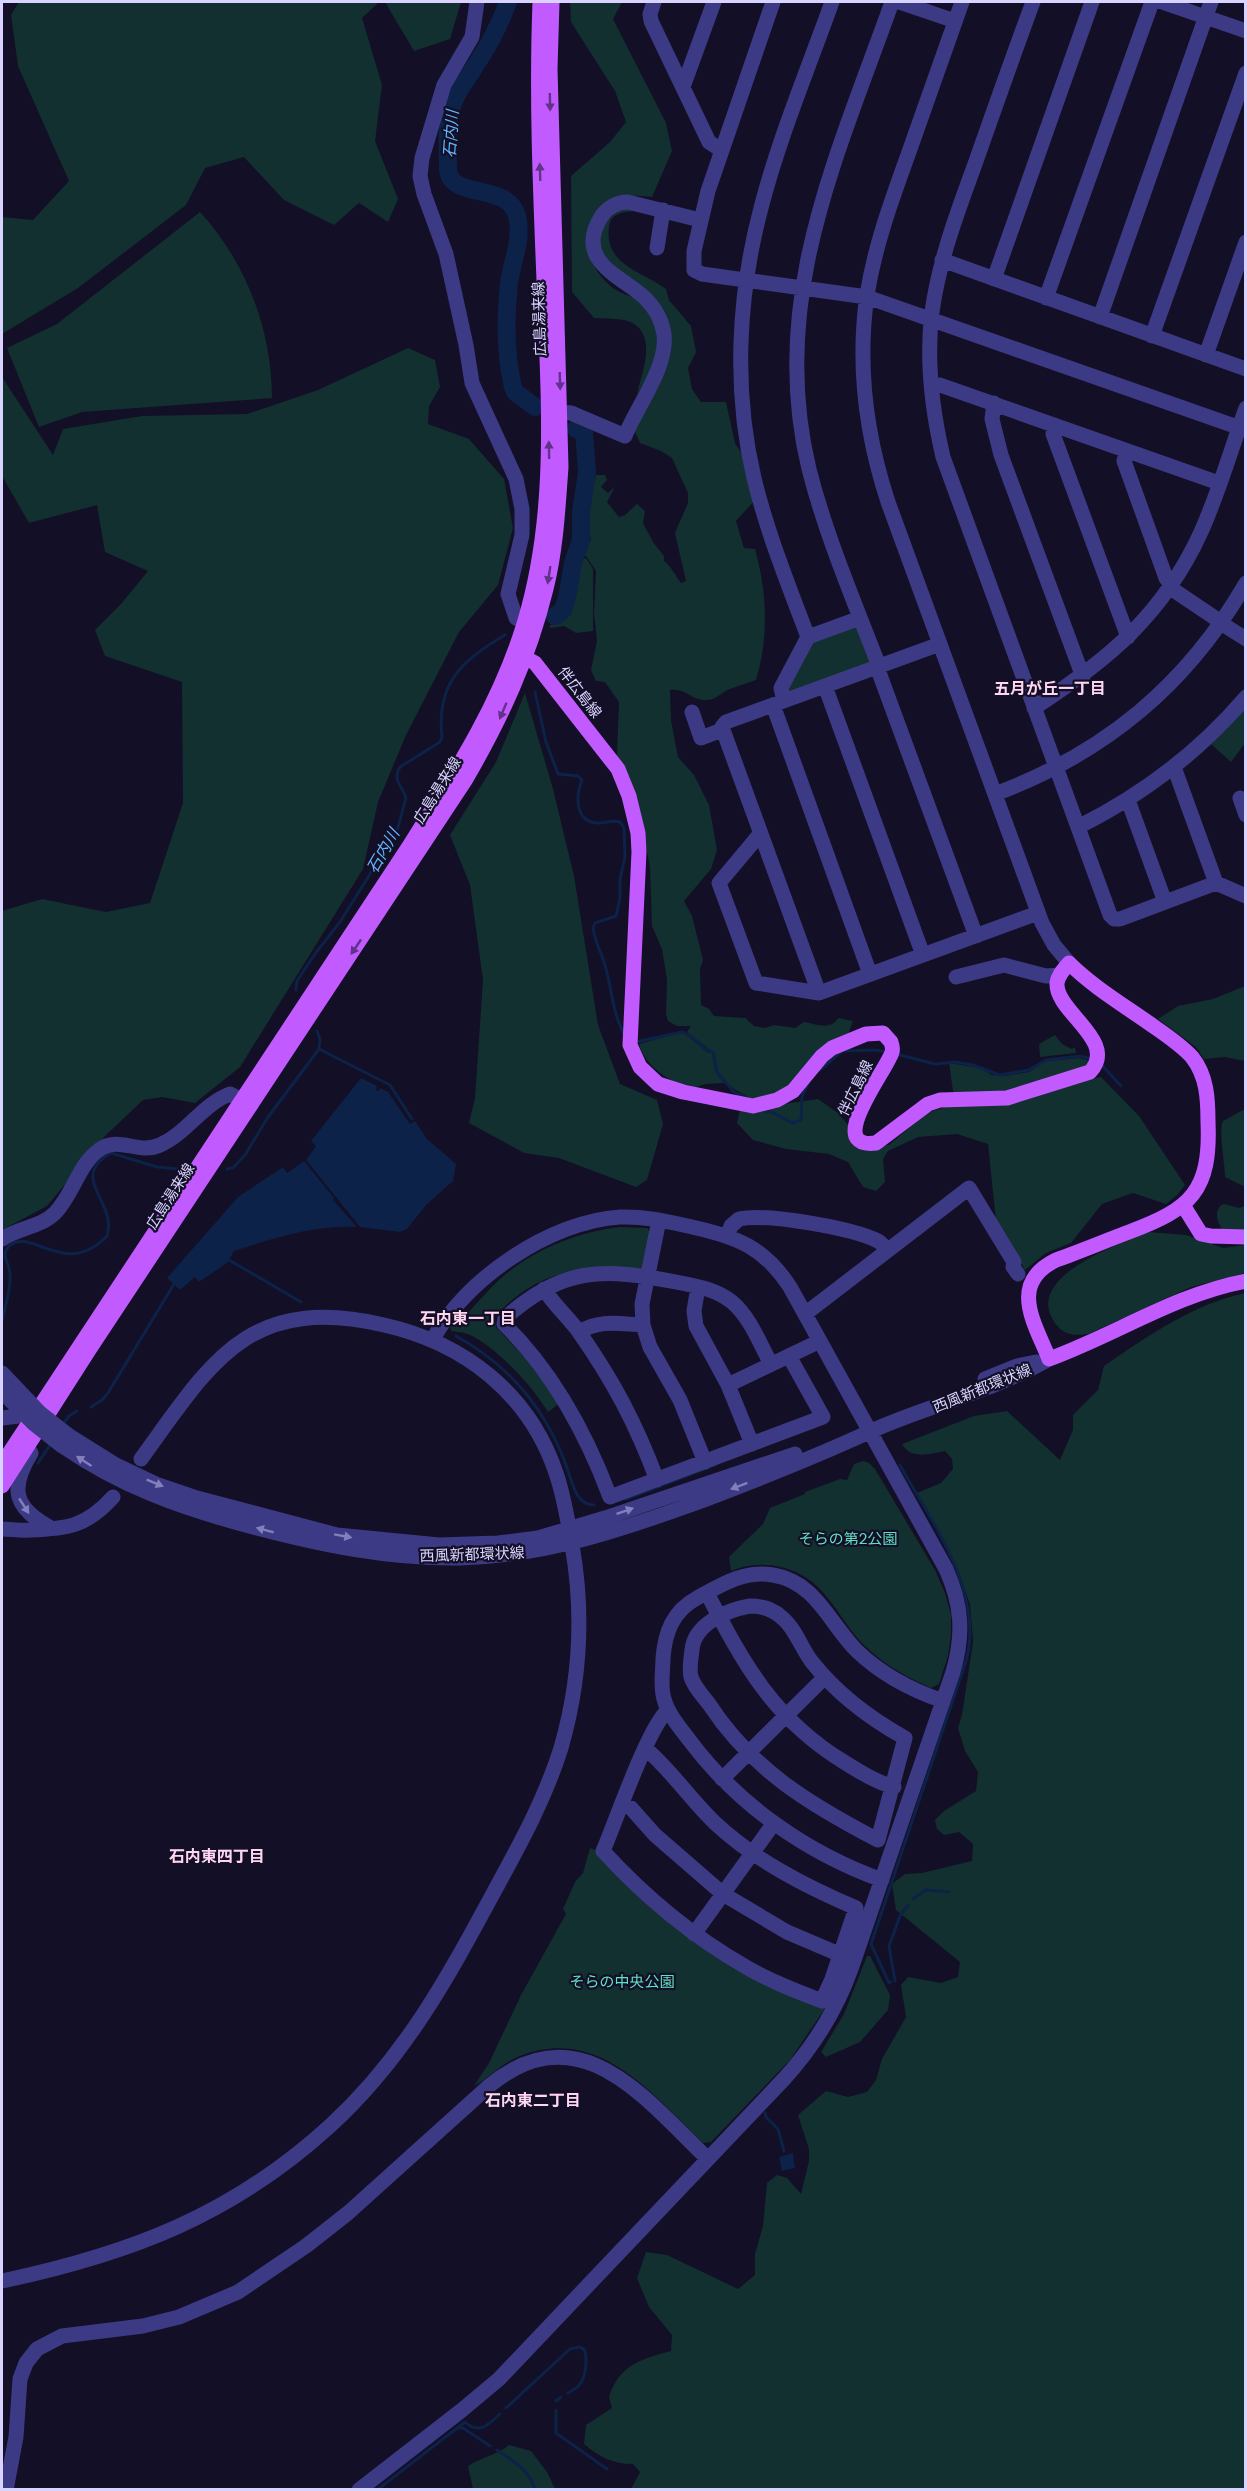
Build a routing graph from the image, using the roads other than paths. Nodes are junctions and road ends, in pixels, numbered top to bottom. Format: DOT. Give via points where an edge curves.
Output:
graph roads {
  1 [pos="477,2"];
  2 [pos="540,2"];
  3 [pos="552,2"];
  4 [pos="654,2"];
  5 [pos="714,2"];
  6 [pos="773,2"];
  7 [pos="832,2"];
  8 [pos="892,2"];
  9 [pos="899,2"];
  10 [pos="962,2"];
  11 [pos="1033,2"];
  12 [pos="1092,2"];
  13 [pos="1152,2"];
  14 [pos="1162,2"];
  15 [pos="1211,2"];
  16 [pos="1206,17"];
  17 [pos="955,21"];
  18 [pos="1245,31"];
  19 [pos="1245,73"];
  20 [pos="684,87"];
  21 [pos="721,150"];
  22 [pos="663,210"];
  23 [pos="700,220"];
  24 [pos="1245,242"];
  25 [pos="657,248"];
  26 [pos="942,260"];
  27 [pos="994,279"];
  28 [pos="746,280"];
  29 [pos="802,288"];
  30 [pos="867,297"];
  31 [pos="1046,298"];
  32 [pos="1100,317"];
  33 [pos="931,320"];
  34 [pos="1152,336"];
  35 [pos="1206,355"];
  36 [pos="1245,369"];
  37 [pos="931,384"];
  38 [pos="994,404"];
  39 [pos="1245,408"];
  40 [pos="561,412"];
  41 [pos="1055,425"];
  42 [pos="1242,429"];
  43 [pos="1127,451"];
  44 [pos="1219,483"];
  45 [pos="1245,583"];
  46 [pos="1171,587"];
  47 [pos="860,618"];
  48 [pos="530,624"];
  49 [pos="808,637"];
  50 [pos="1128,637"];
  51 [pos="1245,639"];
  52 [pos="940,644"];
  53 [pos="520,655"];
  54 [pos="878,666"];
  55 [pos="1083,677"];
  56 [pos="825,686"];
  57 [pos="1245,697"];
  58 [pos="778,703"];
  59 [pos="1034,708"];
  60 [pos="692,712"];
  61 [pos="722,730"];
  62 [pos="1174,767"];
  63 [pos="1056,768"];
  64 [pos="995,794"];
  65 [pos="1240,798"];
  66 [pos="1128,800"];
  67 [pos="1245,815"];
  68 [pos="1078,827"];
  69 [pos="760,834"];
  70 [pos="1216,884"];
  71 [pos="1245,896"];
  72 [pos="1165,902"];
  73 [pos="1038,913"];
  74 [pos="976,936"];
  75 [pos="923,955"];
  76 [pos="1064,969"];
  77 [pos="870,974"];
  78 [pos="956,977"];
  79 [pos="819,993"];
  80 [pos="246,1102"];
  81 [pos="1183,1205"];
  82 [pos="658,1220"];
  83 [pos="727,1236"];
  84 [pos="1245,1237"];
  85 [pos="2,1239"];
  86 [pos="887,1251"];
  87 [pos="1018,1274"];
  88 [pos="647,1277"];
  89 [pos="1245,1281"];
  90 [pos="698,1287"];
  91 [pos="544,1289"];
  92 [pos="806,1314"];
  93 [pos="643,1325"];
  94 [pos="579,1332"];
  95 [pos="432,1339"];
  96 [pos="820,1341"];
  97 [pos="789,1356"];
  98 [pos="1049,1359"];
  99 [pos="771,1364"];
  100 [pos="2,1373"];
  101 [pos="70,1379"];
  102 [pos="728,1385"];
  103 [pos="2,1392"];
  104 [pos="38,1406"];
  105 [pos="2,1418"];
  106 [pos="868,1429"];
  107 [pos="64,1440"];
  108 [pos="752,1444"];
  109 [pos="141,1459"];
  110 [pos="705,1462"];
  111 [pos="2,1464"];
  112 [pos="657,1480"];
  113 [pos="2,1486"];
  114 [pos="113,1497"];
  115 [pos="51,1528"];
  116 [pos="2,1529"];
  117 [pos="570,1535"];
  118 [pos="707,1593"];
  119 [pos="720,1618"];
  120 [pos="825,1677"];
  121 [pos="943,1701"];
  122 [pos="668,1710"];
  123 [pos="786,1716"];
  124 [pos="646,1749"];
  125 [pos="748,1752"];
  126 [pos="722,1779"];
  127 [pos="894,1787"];
  128 [pos="623,1805"];
  129 [pos="774,1823"];
  130 [pos="752,1853"];
  131 [pos="882,1880"];
  132 [pos="723,1894"];
  133 [pos="694,1934"];
  134 [pos="841,1955"];
  135 [pos="708,2159"];
  136 [pos="2,2281"];
  137 [pos="6,2490"];
  138 [pos="359,2490"];
  1 -- 48 [label="street" via="472,37 444,85 420,176 451,275 472,383 516,479 522,535 508,594 516,618"];
  48 -- 2 [label="main road, 広島湯来線, one-way" via="550,469 538,139"];
  3 -- 40 [label="main road, 広島湯来線, one-way" via="552,200"];
  4 -- 20 [label="street" via="651,21"];
  5 -- 20 [label="street"];
  6 -- 21 [label="street"];
  7 -- 28 [label="street" via="769,179"];
  8 -- 29 [label="street" via="817,215"];
  9 -- 17 [label="street"];
  10 -- 17 [label="street"];
  11 -- 26 [label="street"];
  12 -- 27 [label="street"];
  13 -- 31 [label="street"];
  14 -- 16 [label="street"];
  15 -- 16 [label="street"];
  16 -- 18 [label="street"];
  16 -- 32 [label="street"];
  17 -- 30 [label="street" via="885,219"];
  19 -- 34 [label="street"];
  20 -- 21 [label="street" via="709,142"];
  21 -- 23 [label="street"];
  22 -- 23 [label="street"];
  22 -- 25 [label="street"];
  22 -- 40 [label="street" via="632,202 616,204 605,212 594,236 600,262 650,303 664,336 662,360 625,436"];
  23 -- 28 [label="street" via="693,270"];
  24 -- 35 [label="street"];
  26 -- 27 [label="street"];
  26 -- 33 [label="street"];
  27 -- 31 [label="street"];
  28 -- 29 [label="street"];
  28 -- 49 [label="street" via="741,355 748,450 769,532"];
  29 -- 30 [label="street"];
  29 -- 47 [label="street" via="798,390 809,466 820,509"];
  30 -- 33 [label="street"];
  30 -- 52 [label="street" via="864,381 874,452 888,502"];
  31 -- 32 [label="street"];
  32 -- 34 [label="street"];
  33 -- 37 [label="street"];
  33 -- 42 [label="street"];
  34 -- 35 [label="street"];
  35 -- 36 [label="street"];
  37 -- 38 [label="street"];
  37 -- 59 [label="street" via="948,474"];
  38 -- 41 [label="street"];
  38 -- 55 [label="street" via="992,419 1002,455"];
  39 -- 42 [label="street"];
  40 -- 48 [label="main road, 広島湯来線, one-way" via="557,524 546,588"];
  41 -- 43 [label="street"];
  41 -- 50 [label="street" via="1053,434"];
  42 -- 44 [label="street"];
  43 -- 44 [label="street"];
  43 -- 46 [label="street" via="1124,460"];
  44 -- 46 [label="street" via="1202,530"];
  45 -- 63 [label="street" via="1202,649 1162,692 1111,734"];
  46 -- 50 [label="street"];
  46 -- 51 [label="street"];
  47 -- 49 [label="street"];
  47 -- 54 [label="street"];
  48 -- 53 [label="main road, 広島湯来線"];
  49 -- 58 [label="street" via="781,688"];
  50 -- 55 [label="street"];
  52 -- 54 [label="street"];
  52 -- 64 [label="street"];
  53 -- 76 [label="main road, 伴広島線" via="535,663 624,779 639,852 630,1038 633,1056 644,1073 669,1088 753,1107 793,1091 826,1053 866,1034 886,1035 892,1053 855,1123 857,1136 866,1143 876,1143 928,1104 940,1100 1007,1098 1090,1072 1096,1061 1096,1046 1059,994 1058,980"];
  53 -- 80 [label="main road, 広島湯来線" via="472,745"];
  54 -- 56 [label="street"];
  54 -- 74 [label="street"];
  55 -- 59 [label="street"];
  56 -- 58 [label="street"];
  56 -- 75 [label="street"];
  57 -- 62 [label="street" via="1212,734"];
  58 -- 61 [label="street" via="726,722"];
  58 -- 77 [label="street"];
  59 -- 63 [label="street"];
  60 -- 61 [label="street" via="701,738"];
  61 -- 69 [label="street"];
  62 -- 66 [label="street"];
  62 -- 70 [label="street"];
  63 -- 64 [label="street"];
  63 -- 68 [label="street"];
  64 -- 73 [label="street"];
  65 -- 67 [label="street"];
  66 -- 68 [label="street"];
  66 -- 72 [label="street"];
  68 -- 72 [label="street" via="1112,918 1120,919"];
  69 -- 79 [label="street"];
  69 -- 79 [label="street" via="719,883 734,925 756,983"];
  70 -- 71 [label="street"];
  70 -- 72 [label="street"];
  73 -- 74 [label="street"];
  73 -- 76 [label="street"];
  74 -- 75 [label="street"];
  75 -- 77 [label="street"];
  76 -- 78 [label="street" via="1046,976 996,965"];
  76 -- 81 [label="main road" via="1178,1045 1201,1072 1207,1099 1208,1154 1201,1182"];
  77 -- 79 [label="street"];
  80 -- 85 [label="street" via="230,1094 222,1097 160,1145 147,1149 119,1143 103,1148 91,1156 55,1213"];
  80 -- 101 [label="main road, 広島湯来線"];
  80 -- 104 [label="main road, 広島湯来線"];
  81 -- 84 [label="main road" via="1204,1235"];
  81 -- 98 [label="main road" via="1152,1224 1056,1260 1042,1270 1031,1288 1029,1308"];
  82 -- 83 [label="street"];
  82 -- 88 [label="street"];
  82 -- 95 [label="street" via="627,1217 596,1221 522,1250 478,1284"];
  83 -- 86 [label="street" via="739,1219 767,1218 836,1228 880,1242"];
  83 -- 92 [label="street" via="771,1262"];
  86 -- 87 [label="street" via="969,1188"];
  86 -- 92 [label="street"];
  88 -- 90 [label="street"];
  88 -- 91 [label="street" via="600,1273 568,1279"];
  88 -- 93 [label="street"];
  89 -- 98 [label="main road" via="1188,1297"];
  90 -- 99 [label="street" via="724,1296 738,1307"];
  90 -- 102 [label="street" via="696,1326"];
  91 -- 94 [label="street"];
  91 -- 112 [label="street" via="519,1305 504,1324 542,1368 580,1427 610,1497"];
  92 -- 96 [label="street"];
  93 -- 94 [label="street" via="607,1322"];
  93 -- 110 [label="street"];
  94 -- 112 [label="street" via="628,1409"];
  95 -- 109 [label="street" via="344,1317 302,1318 269,1326 241,1340 212,1365"];
  95 -- 117 [label="street" via="489,1373 526,1414 552,1462"];
  96 -- 97 [label="street"];
  96 -- 106 [label="street"];
  97 -- 99 [label="street"];
  97 -- 108 [label="street" via="823,1417"];
  98 -- 106 [label="street, 西風新都環状線" via="1017,1366"];
  99 -- 102 [label="street"];
  100 -- 107 [label="street, 西風新都環状線, bridge"];
  101 -- 113 [label="main road, 広島湯来線"];
  101 -- 115 [label="street, one-way" via="17,1484 24,1509"];
  102 -- 108 [label="street"];
  103 -- 107 [label="street, 西風新都環状線, bridge" via="33,1423"];
  104 -- 105 [label="street" via="19,1416"];
  104 -- 111 [label="main road, 広島湯来線"];
  106 -- 117 [label="street, 西風新都環状線" via="714,1496 635,1525"];
  106 -- 121 [label="street" via="946,1569 959,1603 960,1641"];
  107 -- 117 [label="street, 西風新都環状線, one-way" via="156,1484 337,1535 458,1545"];
  117 -- 107 [label="street, 西風新都環状線, one-way" via="521,1553 459,1558 383,1554 294,1538 153,1497 113,1478"];
  108 -- 110 [label="street"];
  110 -- 112 [label="street"];
  114 -- 115 [label="street" via="86,1521 68,1528"];
  115 -- 116 [label="street"];
  117 -- 136 [label="street" via="578,1598 577,1662 570,1712 555,1764 518,1848 443,1985 403,2045 357,2099 318,2136 275,2171 223,2204 118,2252"];
  118 -- 119 [label="street"];
  118 -- 121 [label="street" via="745,1575 788,1578 814,1595 847,1641 870,1662 903,1685"];
  118 -- 122 [label="street" via="685,1606 668,1629 662,1680"];
  119 -- 120 [label="street" via="750,1606 773,1611 788,1624"];
  119 -- 123 [label="street" via="764,1693"];
  119 -- 125 [label="street" via="701,1628 696,1636 691,1676 715,1714"];
  120 -- 123 [label="street"];
  120 -- 127 [label="street" via="861,1711 905,1738"];
  121 -- 131 [label="street"];
  122 -- 124 [label="street" via="661,1716"];
  122 -- 126 [label="street"];
  123 -- 125 [label="street"];
  123 -- 127 [label="street" via="834,1756"];
  124 -- 128 [label="street"];
  124 -- 130 [label="street" via="709,1817"];
  125 -- 126 [label="street"];
  125 -- 127 [label="street" via="799,1796 878,1840"];
  126 -- 129 [label="street"];
  128 -- 132 [label="street" via="631,1808 655,1835"];
  128 -- 133 [label="street" via="603,1851 662,1909"];
  129 -- 130 [label="street"];
  129 -- 131 [label="street" via="850,1867"];
  130 -- 132 [label="street"];
  130 -- 134 [label="street" via="799,1882 856,1908"];
  131 -- 135 [label="street" via="847,1982 825,2026 797,2065"];
  132 -- 133 [label="street"];
  132 -- 134 [label="street" via="787,1932"];
  133 -- 134 [label="street" via="748,1968 822,2001"];
  135 -- 137 [label="street" via="634,2088 601,2066 562,2058 518,2067 489,2086 348,2213 244,2289 179,2317 143,2326 62,2336 38,2349 26,2363 20,2379 16,2437"];
  135 -- 138 [label="street" via="485,2391"];
}
